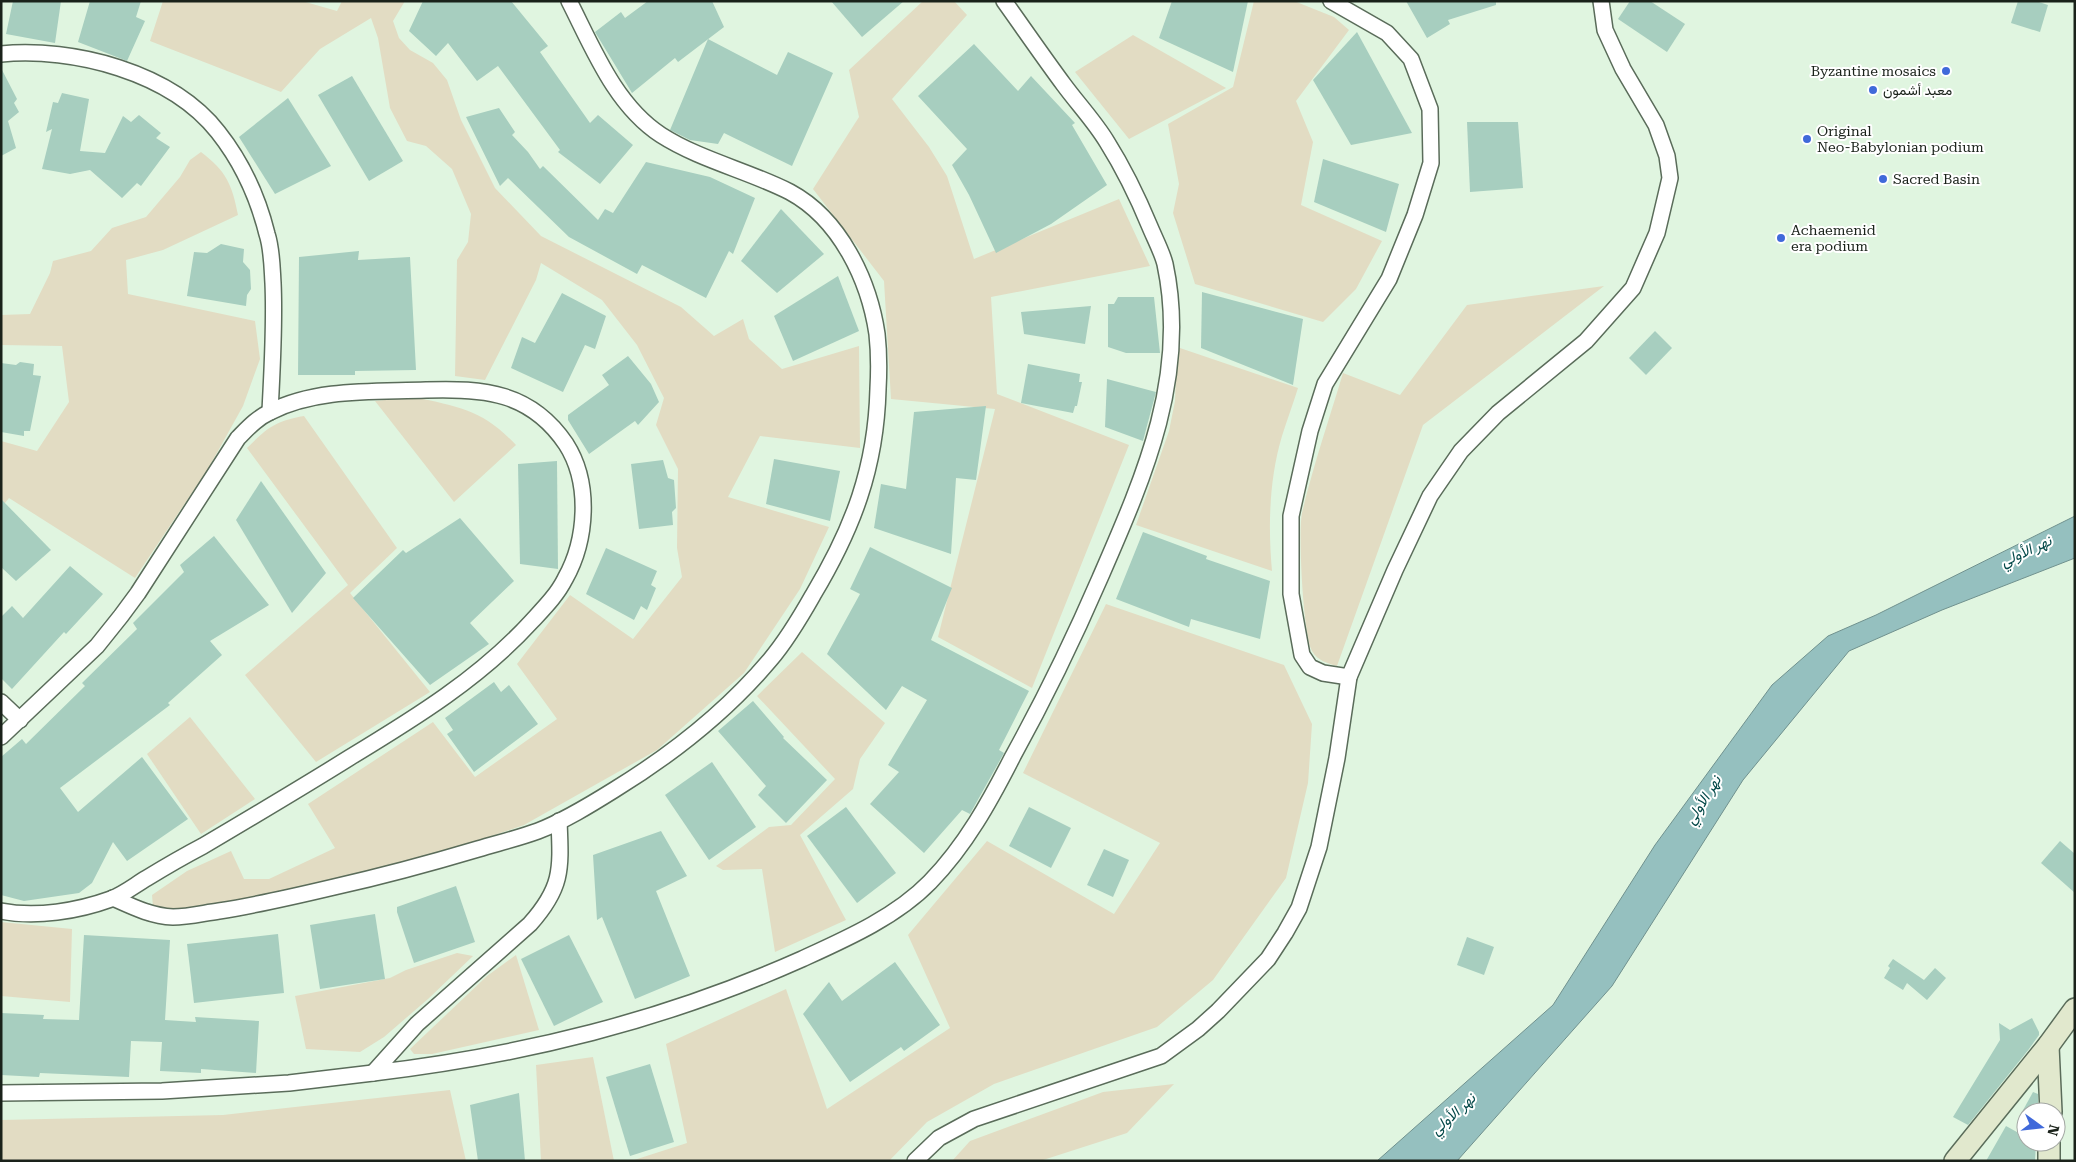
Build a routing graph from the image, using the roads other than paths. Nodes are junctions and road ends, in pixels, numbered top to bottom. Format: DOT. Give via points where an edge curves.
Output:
graph roads {
  1 [pos="569,1"];
  2 [pos="1004,1"];
  3 [pos="1330,1"];
  4 [pos="1601,1"];
  5 [pos="1,54"];
  6 [pos="270,412"];
  7 [pos="1350,677"];
  8 [pos="1,702"];
  9 [pos="20,720"];
  10 [pos="1,737"];
  11 [pos="559,821"];
  12 [pos="113,898"];
  13 [pos="1,911"];
  14 [pos="2070,1022"];
  15 [pos="2048,1046"];
  16 [pos="373,1073"];
  17 [pos="1,1093"];
  18 [pos="2051,1102"];
  19 [pos="915,1161"];
  20 [pos="1955,1161"];
  1 -- 11 [label="street" via="603,68 632,110 662,135 791,193 815,209 835,231 852,258 866,293 877,333 879,367 874,437 859,502 825,575 789,636 751,681 690,736 646,770"];
  2 -- 16 [label="street" via="1106,141 1139,202 1164,261 1173,322 1169,371 1156,439 1075,635 982,815 948,862 907,903 849,937 773,972 640,1020 581,1036 469,1060"];
  3 -- 7 [label="street" via="1387,32 1411,59 1430,109 1431,163 1415,215 1389,279 1325,384 1310,431 1291,516 1291,594 1302,655 1310,667 1323,673"];
  4 -- 7 [label="street" via="1606,30 1623,69 1656,124 1667,156 1670,178 1657,232 1633,288 1586,341 1498,413 1453,461 1430,496"];
  5 -- 6 [label="street" via="55,54 89,59 124,70 171,92 218,131 239,163 268,235 275,314"];
  6 -- 9 [label="street" via="238,438 138,593 97,646"];
  6 -- 12 [label="street" via="293,403 335,394 433,390 486,392 523,403 555,428 569,448 578,471 583,518 578,548 564,582 548,604 502,652 442,700 253,817"];
  7 -- 19 [label="street" via="1326,815 1310,877 1299,908 1268,959 1198,1030 1161,1056 974,1119 939,1138"];
  8 -- 9 [label="street"];
  9 -- 10 [label="street"];
  11 -- 12 [label="street" via="539,830 375,878 247,907 175,917 147,912"];
  11 -- 16 [label="street" via="559,877 544,909 417,1024"];
  12 -- 13 [label="street" via="68,910 22,914"];
  14 -- 15 [label="main road"];
  15 -- 18 [label="main road"];
  15 -- 20 [label="main road"];
  16 -- 17 [label="street" via="289,1083 172,1090"];
}
